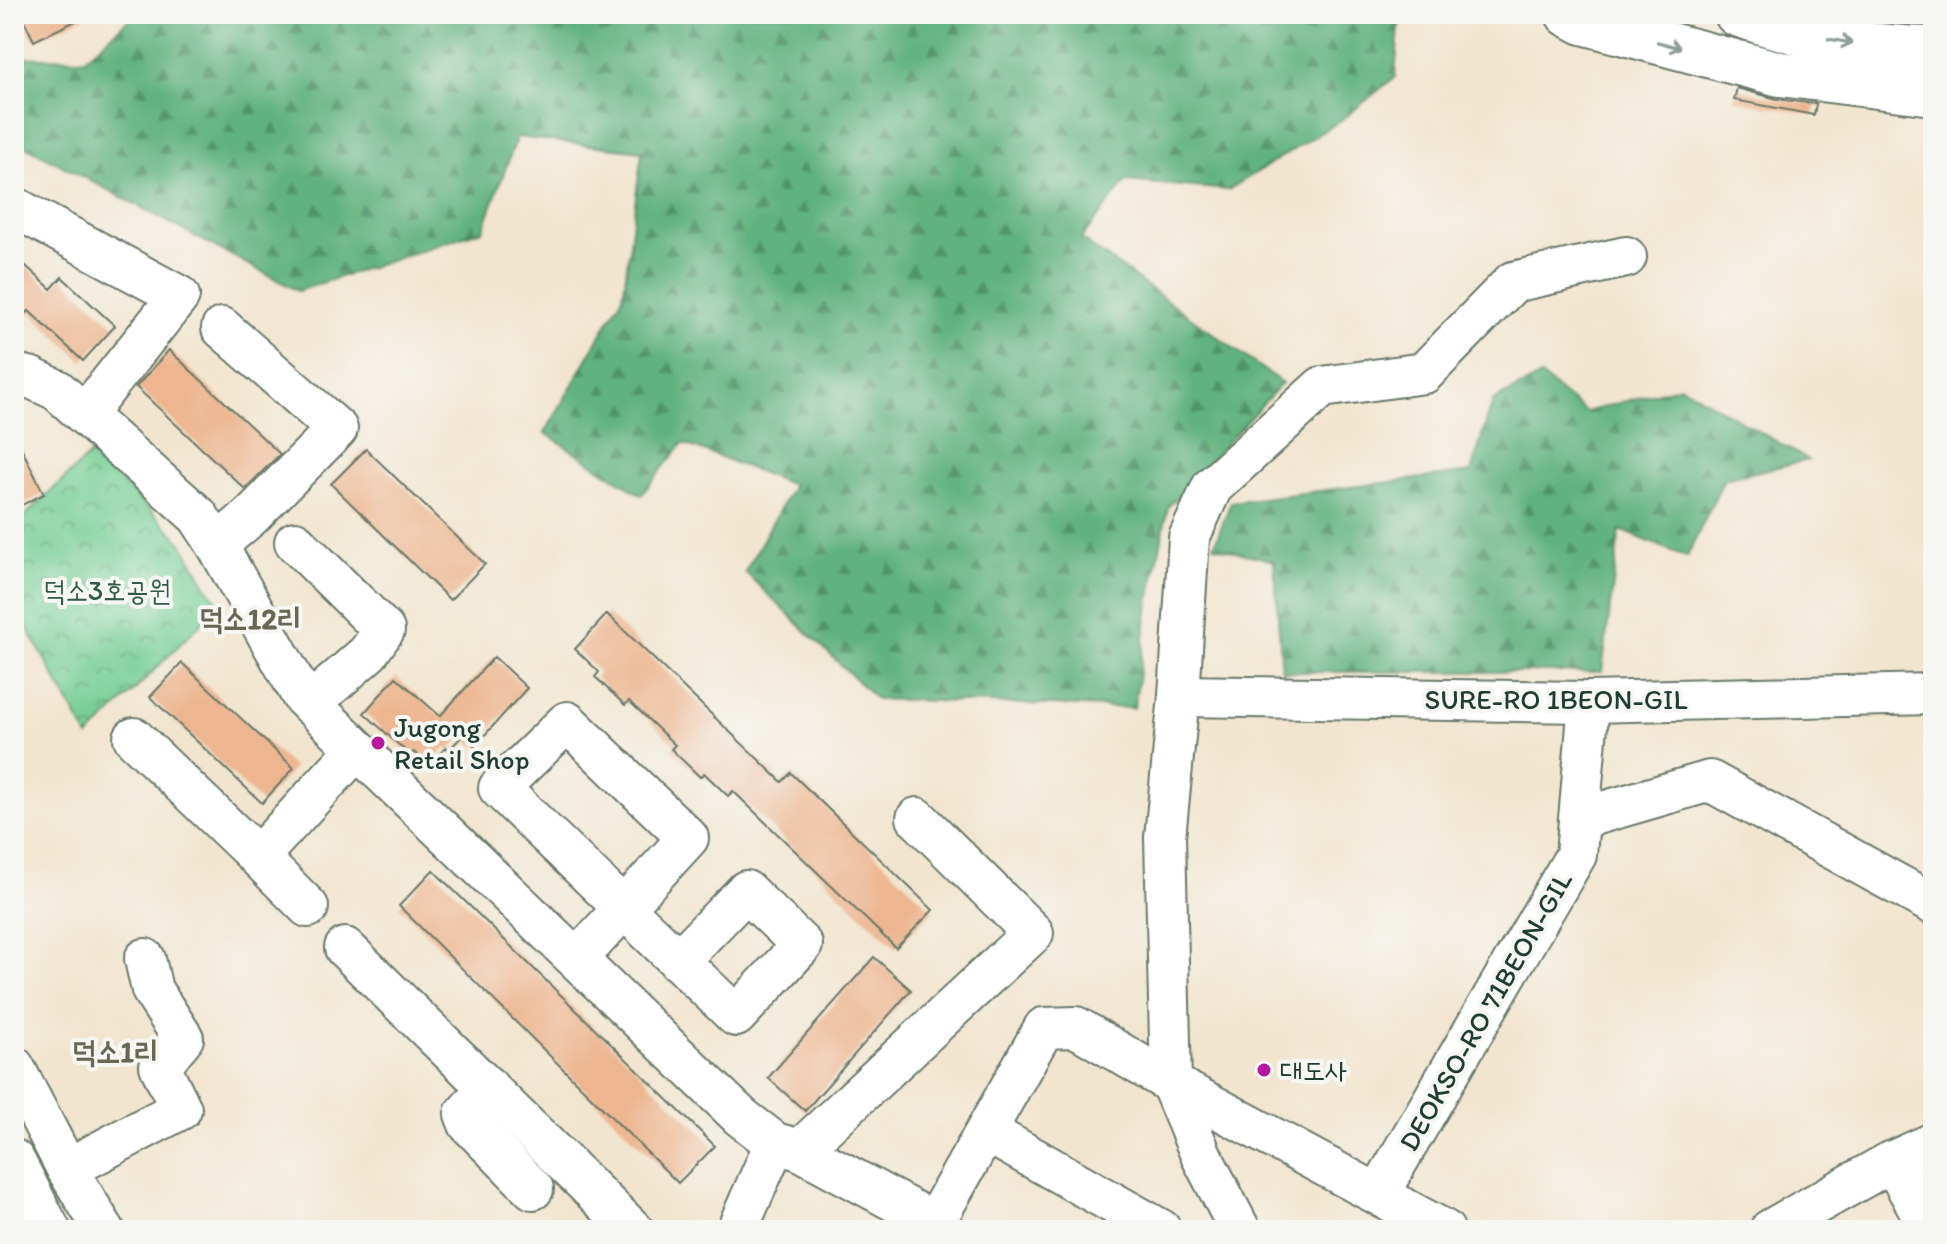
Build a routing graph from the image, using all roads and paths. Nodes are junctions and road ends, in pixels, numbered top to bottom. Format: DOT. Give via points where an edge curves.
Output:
graph roads {
  1 [pos="1568,14"];
  2 [pos="1737,14"];
  3 [pos="1933,49"];
  4 [pos="1933,93"];
  5 [pos="14,207"];
  6 [pos="1626,257"];
  7 [pos="222,328"];
  8 [pos="14,374"];
  9 [pos="86,413"];
  10 [pos="295,542"];
  11 [pos="217,545"];
  12 [pos="1933,694"];
  13 [pos="1179,696"];
  14 [pos="1589,702"];
  15 [pos="310,704"];
  16 [pos="134,738"];
  17 [pos="357,749"];
  18 [pos="917,818"];
  19 [pos="1579,819"];
  20 [pos="258,857"];
  21 [pos="1933,904"];
  22 [pos="308,907"];
  23 [pos="624,908"];
  24 [pos="345,948"];
  25 [pos="145,959"];
  26 [pos="577,959"];
  27 [pos="678,961"];
  28 [pos="14,1067"];
  29 [pos="1171,1083"];
  30 [pos="488,1087"];
  31 [pos="987,1132"];
  32 [pos="1933,1143"];
  33 [pos="788,1146"];
  34 [pos="14,1160"];
  35 [pos="1892,1161"];
  36 [pos="67,1169"];
  37 [pos="533,1189"];
  38 [pos="1379,1193"];
  39 [pos="932,1227"];
  40 [pos="50,1230"];
  41 [pos="104,1230"];
  42 [pos="633,1230"];
  43 [pos="737,1230"];
  44 [pos="1161,1230"];
  45 [pos="1240,1230"];
  46 [pos="1444,1230"];
  47 [pos="1770,1230"];
  48 [pos="1931,1230"];
  1 -- 4 [label="highway, one-way" via="1780,74"];
  2 -- 3 [label="highway, one-way" via="1788,32 1886,49"];
  5 -- 9 [label="street" via="179,296"];
  6 -- 13 [label="street" via="1513,282 1424,373 1322,387 1212,487 1189,538"];
  7 -- 11 [label="street" via="337,429"];
  8 -- 9 [label="street" via="57,390"];
  9 -- 11 [label="street" via="198,516"];
  10 -- 15 [label="street" via="384,630 368,653"];
  11 -- 15 [label="street"];
  12 -- 14 [label="street, SURE-RO 1BEON-GIL"];
  13 -- 14 [label="street, SURE-RO 1BEON-GIL"];
  13 -- 29 [label="street" via="1165,837"];
  14 -- 19 [label="street, DEOKSO-RO 71BEON-GIL"];
  15 -- 17 [label="street"];
  16 -- 20 [label="street"];
  17 -- 20 [label="street"];
  17 -- 26 [label="street"];
  18 -- 33 [label="street" via="1033,933"];
  19 -- 21 [label="street" via="1710,781"];
  19 -- 38 [label="street, DEOKSO-RO 71BEON-GIL" via="1576,855"];
  20 -- 22 [label="street"];
  23 -- 23 [label="street" via="688,838 567,722 499,788"];
  23 -- 26 [label="street"];
  23 -- 27 [label="street"];
  24 -- 30 [label="street"];
  25 -- 36 [label="street" via="152,990 183,1038 160,1066 181,1109"];
  26 -- 33 [label="street" via="741,1117"];
  28 -- 36 [label="street"];
  29 -- 31 [label="street" via="1076,1027 1044,1028"];
  29 -- 38 [label="street"];
  29 -- 45 [label="street"];
  30 -- 37 [label="street" via="465,1114 469,1124"];
  30 -- 42 [label="street"];
  31 -- 39 [label="street"];
  31 -- 44 [label="street"];
  32 -- 35 [label="street"];
  33 -- 39 [label="street"];
  33 -- 43 [label="street"];
  34 -- 40 [label="street"];
  35 -- 47 [label="street"];
  35 -- 48 [label="street"];
  36 -- 41 [label="street"];
  38 -- 46 [label="street"];
}
